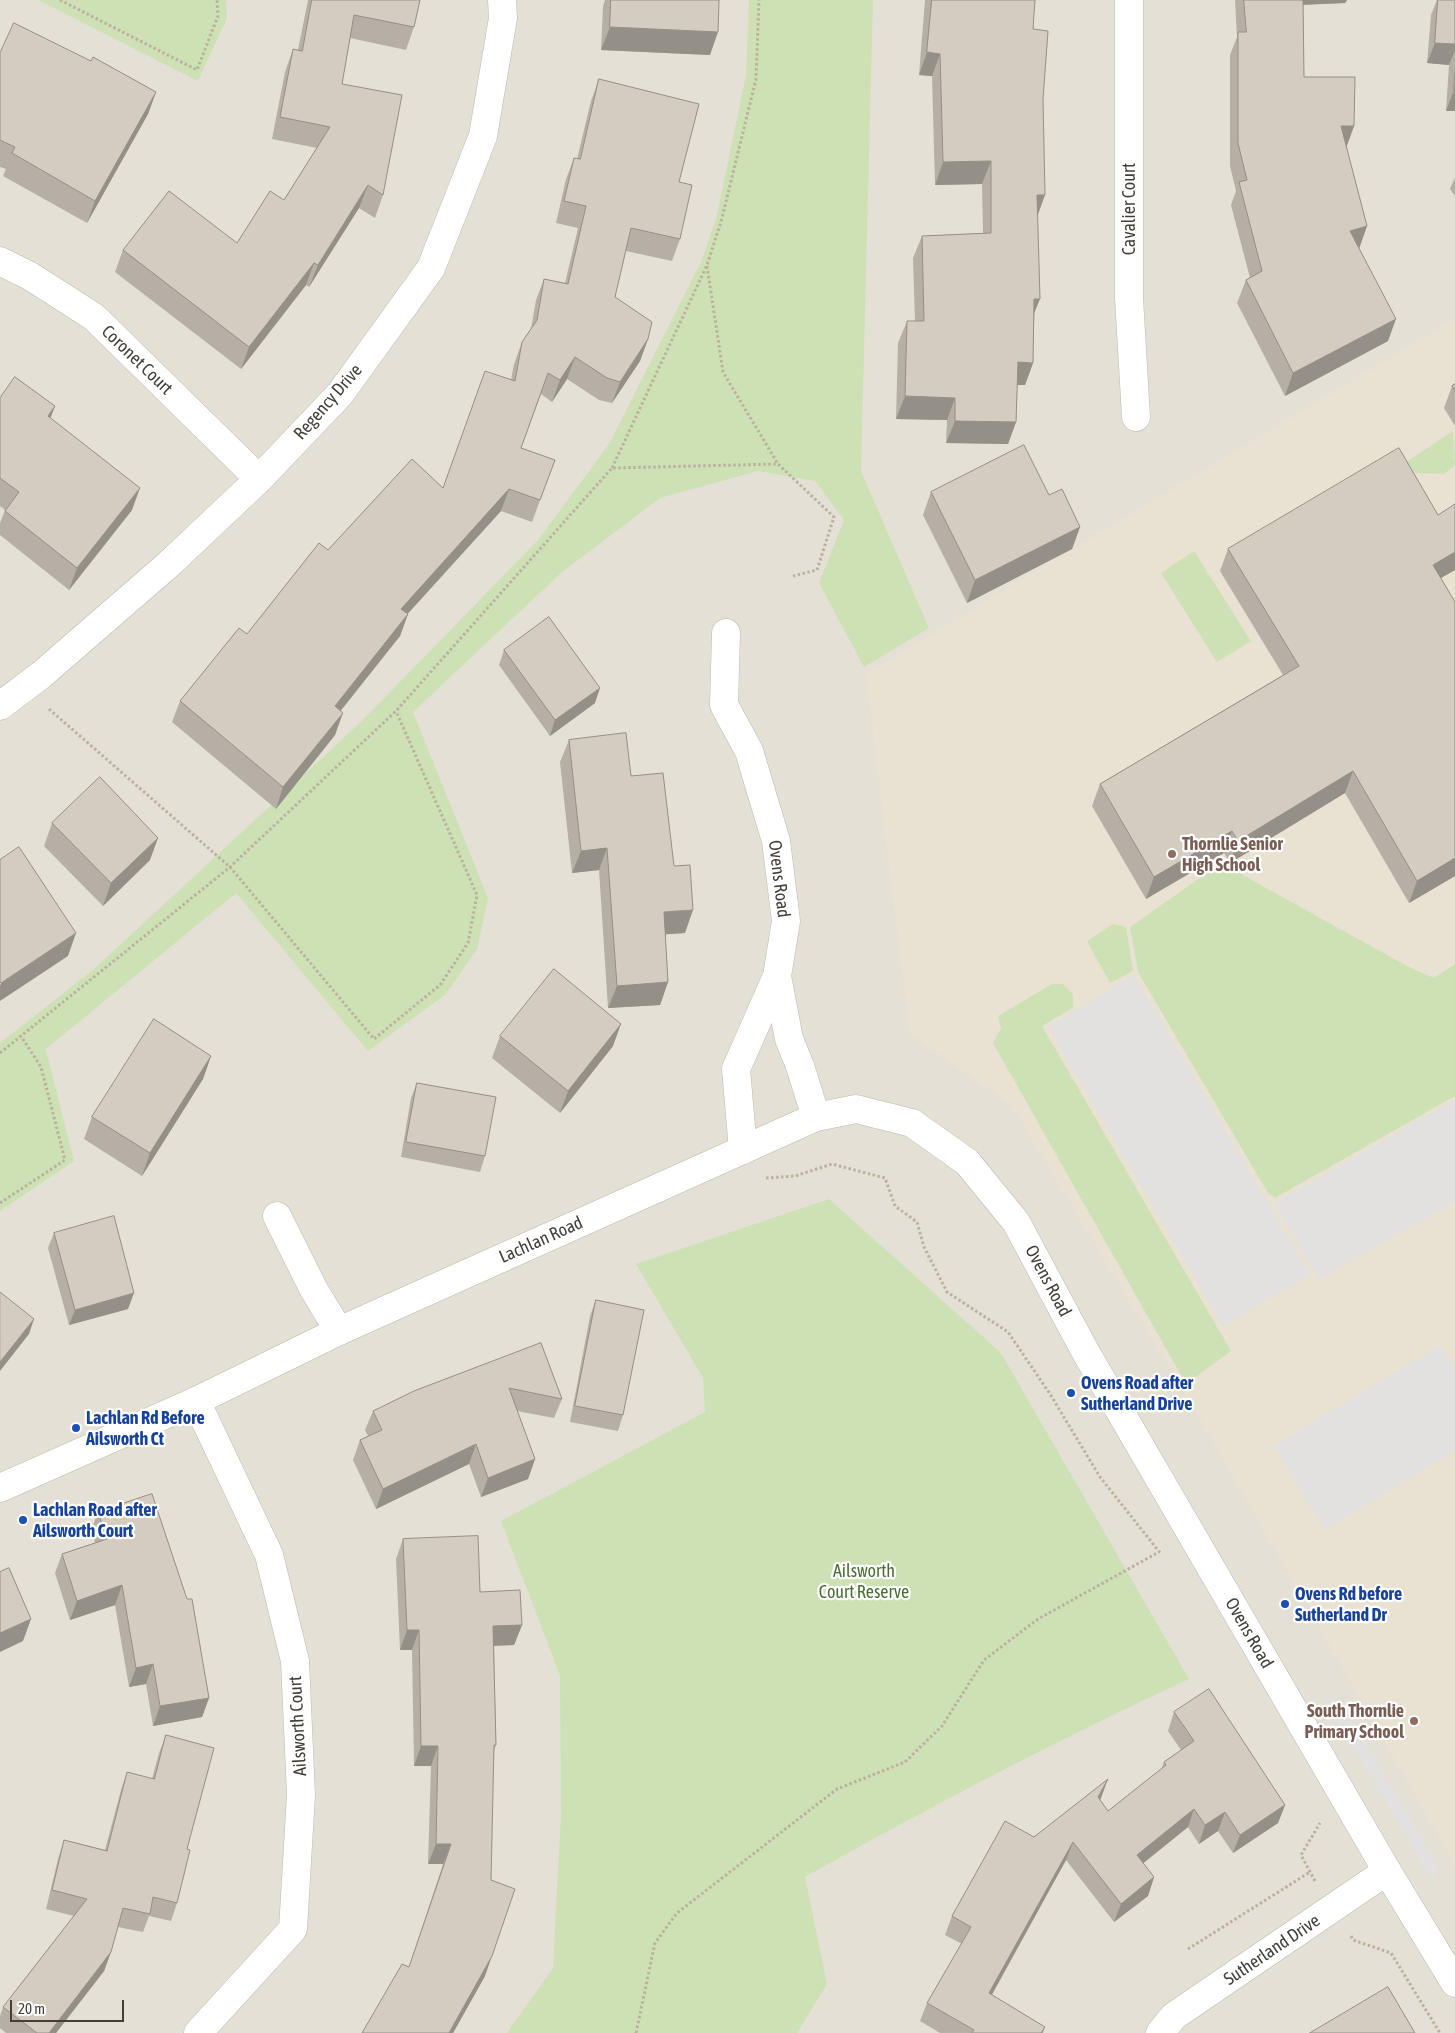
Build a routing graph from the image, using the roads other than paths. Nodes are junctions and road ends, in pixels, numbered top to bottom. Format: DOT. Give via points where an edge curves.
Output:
graph roads {
  1 [pos="502,0"];
  2 [pos="1129,0"];
  3 [pos="0,261"];
  4 [pos="1136,417"];
  5 [pos="259,479"];
  6 [pos="726,633"];
  7 [pos="0,706"];
  8 [pos="777,976"];
  9 [pos="816,1117"];
  10 [pos="743,1150"];
  11 [pos="277,1216"];
  12 [pos="339,1331"];
  13 [pos="196,1401"];
  14 [pos="0,1488"];
  15 [pos="1388,1871"];
  16 [pos="1455,1983"];
  17 [pos="198,2033"];
  18 [pos="1160,2033"];
  1 -- 5 [label="street, Regency Drive" via="503,18 483,136 432,268 340,394"];
  2 -- 4 [label="street, Cavalier Court" via="1129,298"];
  3 -- 5 [label="street, Coronet Court" via="94,317"];
  5 -- 7 [label="street, Regency Drive" via="169,564 42,675"];
  6 -- 8 [label="street, Ovens Road" via="724,704 749,751 776,841 786,921"];
  8 -- 9 [label="street, Ovens Road" via="789,1039"];
  8 -- 10 [label="street" via="736,1070"];
  9 -- 10 [label="street, Lachlan Road"];
  9 -- 15 [label="street, Ovens Road" via="856,1109 912,1123 967,1162 1016,1222 1085,1351"];
  10 -- 12 [label="street, Lachlan Road"];
  11 -- 12 [label="street" via="314,1290"];
  12 -- 13 [label="street, Lachlan Road"];
  13 -- 14 [label="street, Lachlan Road"];
  13 -- 17 [label="street, Ailsworth Court" via="269,1555 295,1662 302,1794 293,1929"];
  15 -- 16 [label="street, Ovens Road"];
  15 -- 18 [label="street, Sutherland Drive" via="1174,2016"];
}
